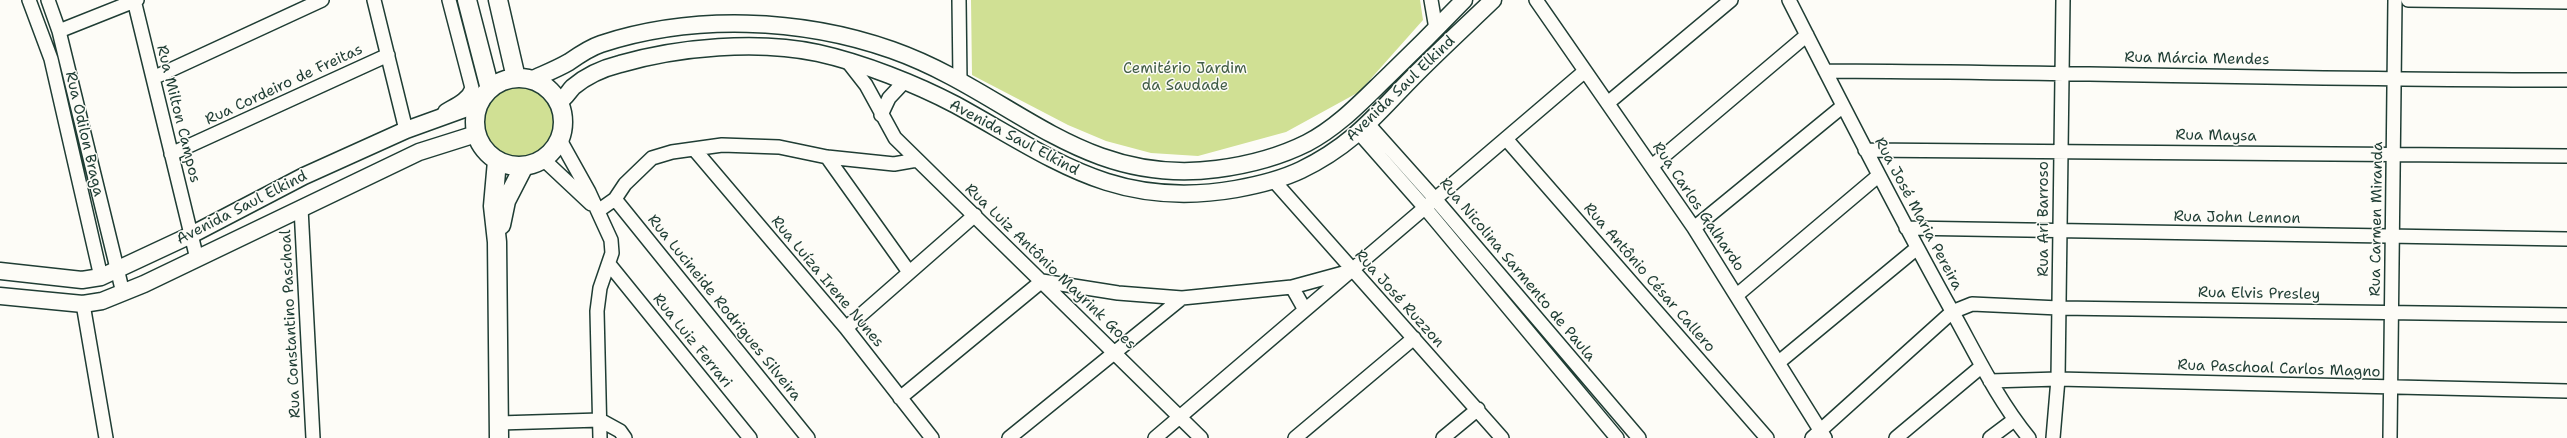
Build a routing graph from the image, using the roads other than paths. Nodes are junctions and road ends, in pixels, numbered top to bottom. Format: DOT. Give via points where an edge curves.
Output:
graph roads {
  1 [pos="29,0"];
  2 [pos="48,0"];
  3 [pos="135,0"];
  4 [pos="322,0"];
  5 [pos="374,0"];
  6 [pos="449,0"];
  7 [pos="467,0"];
  8 [pos="498,0"];
  9 [pos="959,0"];
  10 [pos="1431,0"];
  11 [pos="1464,0"];
  12 [pos="1493,0"];
  13 [pos="1536,0"];
  14 [pos="1731,0"];
  15 [pos="1789,0"];
  16 [pos="2063,0"];
  17 [pos="2395,0"];
  18 [pos="2408,0"];
  19 [pos="2567,2"];
  20 [pos="472,20"];
  21 [pos="1436,29"];
  22 [pos="59,31"];
  23 [pos="457,32"];
  24 [pos="1807,34"];
  25 [pos="388,55"];
  26 [pos="848,62"];
  27 [pos="1586,71"];
  28 [pos="1825,71"];
  29 [pos="2062,72"];
  30 [pos="1416,74"];
  31 [pos="153,78"];
  32 [pos="524,79"];
  33 [pos="960,80"];
  34 [pos="2394,80"];
  35 [pos="2567,80"];
  36 [pos="904,82"];
  37 [pos="490,89"];
  38 [pos="558,102"];
  39 [pos="1609,102"];
  40 [pos="478,104"];
  41 [pos="1843,106"];
  42 [pos="881,115"];
  43 [pos="410,129"];
  44 [pos="1364,129"];
  45 [pos="476,134"];
  46 [pos="560,140"];
  47 [pos="1507,140"];
  48 [pos="1308,143"];
  49 [pos="694,149"];
  50 [pos="1866,150"];
  51 [pos="2060,151"];
  52 [pos="171,154"];
  53 [pos="2394,155"];
  54 [pos="2567,156"];
  55 [pos="827,157"];
  56 [pos="543,159"];
  57 [pos="917,160"];
  58 [pos="497,161"];
  59 [pos="524,166"];
  60 [pos="1652,166"];
  61 [pos="1878,176"];
  62 [pos="1274,181"];
  63 [pos="615,199"];
  64 [pos="1436,200"];
  65 [pos="301,208"];
  66 [pos="1426,209"];
  67 [pos="598,210"];
  68 [pos="975,215"];
  69 [pos="1694,228"];
  70 [pos="1906,228"];
  71 [pos="2059,230"];
  72 [pos="191,235"];
  73 [pos="2392,236"];
  74 [pos="2567,239"];
  75 [pos="497,242"];
  76 [pos="1917,248"];
  77 [pos="197,259"];
  78 [pos="609,264"];
  79 [pos="1352,270"];
  80 [pos="0,271"];
  81 [pos="117,271"];
  82 [pos="910,272"];
  83 [pos="93,278"];
  84 [pos="1042,281"];
  85 [pos="1292,287"];
  86 [pos="123,293"];
  87 [pos="1737,295"];
  88 [pos="0,296"];
  89 [pos="1182,298"];
  90 [pos="83,304"];
  91 [pos="2059,308"];
  92 [pos="1305,310"];
  93 [pos="1952,312"];
  94 [pos="2392,312"];
  95 [pos="2567,315"];
  96 [pos="846,328"];
  97 [pos="1414,338"];
  98 [pos="1114,351"];
  99 [pos="1779,362"];
  100 [pos="1982,366"];
  101 [pos="2058,379"];
  102 [pos="1990,381"];
  103 [pos="2391,388"];
  104 [pos="2567,391"];
  105 [pos="900,398"];
  106 [pos="1478,410"];
  107 [pos="1180,417"];
  108 [pos="600,420"];
  109 [pos="2014,420"];
  110 [pos="499,430"];
  111 [pos="1819,436"];
  112 [pos="106,438"];
  113 [pos="313,438"];
  114 [pos="600,438"];
  115 [pos="625,438"];
  116 [pos="750,438"];
  117 [pos="808,438"];
  118 [pos="932,438"];
  119 [pos="1008,438"];
  120 [pos="1155,438"];
  121 [pos="1201,438"];
  122 [pos="1295,438"];
  123 [pos="1443,438"];
  124 [pos="1502,438"];
  125 [pos="1617,438"];
  126 [pos="1639,438"];
  127 [pos="1767,438"];
  128 [pos="1896,438"];
  129 [pos="1990,438"];
  130 [pos="2029,438"];
  131 [pos="2053,438"];
  132 [pos="2390,438"];
  1 -- 83 [label="street, Rua Odilon Braga" via="51,59"];
  2 -- 22 [label="street, Rua Odilon Braga"];
  3 -- 22 [label="street"];
  3 -- 31 [label="street, Rua Milton Campos"];
  4 -- 31 [label="street"];
  5 -- 25 [label="street"];
  6 -- 23 [label="street"];
  7 -- 20 [label="highway"];
  8 -- 32 [label="highway"];
  9 -- 33 [label="street"];
  10 -- 21 [label="street"];
  11 -- 21 [label="main road, Avenida Saul Elkind"];
  12 -- 30 [label="main road, Avenida Saul Elkind"];
  13 -- 27 [label="street, Rua Carlos Galhardo"];
  14 -- 39 [label="street"];
  15 -- 24 [label="street, Rua José Maria Pereira"];
  16 -- 29 [label="street, Rua Ari Barroso"];
  17 -- 34 [label="street, Rua Carmen Miranda"];
  18 -- 19 [label="street"];
  20 -- 23 [label="street"];
  20 -- 37 [label="highway"];
  21 -- 30 [label="main road" via="1436,44 1422,60"];
  21 -- 48 [label="main road, Avenida Saul Elkind" via="1348,116"];
  22 -- 81 [label="street, Rua Odilon Braga"];
  23 -- 43 [label="street" via="472,83 470,94"];
  24 -- 28 [label="street, Rua José Maria Pereira"];
  24 -- 60 [label="street"];
  25 -- 43 [label="street"];
  25 -- 52 [label="street, Rua Cordeiro de Freitas"];
  26 -- 36 [label="main road, Avenida Saul Elkind"];
  26 -- 38 [label="main road, Avenida Saul Elkind" via="817,53 761,47 703,49 618,64 588,77"];
  26 -- 42 [label="street, Rua Luiz Antônio Mayrink Goes" via="866,85"];
  27 -- 39 [label="street, Rua Carlos Galhardo"];
  27 -- 47 [label="street"];
  28 -- 29 [label="street, Rua Márcia Mendes"];
  28 -- 41 [label="street, Rua José Maria Pereira"];
  29 -- 34 [label="street, Rua Márcia Mendes"];
  29 -- 51 [label="street, Rua Ari Barroso"];
  30 -- 44 [label="main road, Avenida Saul Elkind"];
  31 -- 52 [label="street, Rua Milton Campos"];
  32 -- 33 [label="main road, Avenida Saul Elkind" via="599,45 646,32 694,25 758,24 854,38 898,52"];
  32 -- 37 [label="highway" via="502,81"];
  32 -- 38 [label="highway" via="550,91"];
  33 -- 36 [label="main road" via="956,89 947,92 922,81"];
  33 -- 48 [label="main road, Avenida Saul Elkind" via="1066,143 1135,168 1184,173 1231,168"];
  34 -- 35 [label="street, Rua Márcia Mendes"];
  34 -- 53 [label="street, Rua Carmen Miranda"];
  36 -- 42 [label="street" via="889,98"];
  36 -- 62 [label="main road, Avenida Saul Elkind" via="954,104 1058,164 1106,182 1158,193 1183,195 1208,194"];
  37 -- 40 [label="highway"];
  38 -- 46 [label="highway" via="563,126"];
  39 -- 60 [label="street, Rua Carlos Galhardo"];
  40 -- 43 [label="main road, Avenida Saul Elkind"];
  40 -- 45 [label="highway" via="475,116"];
  41 -- 50 [label="street, Rua José Maria Pereira"];
  41 -- 69 [label="street"];
  42 -- 57 [label="street, Rua Luiz Antônio Mayrink Goes" via="895,138"];
  43 -- 72 [label="main road, Avenida Saul Elkind" via="304,176"];
  44 -- 62 [label="main road, Avenida Saul Elkind" via="1323,159"];
  44 -- 64 [label="street, Rua Nicolina Sarmento de Paula"];
  44 -- 66 [label="street, Rua Nicolina Sarmento de Paula"];
  45 -- 58 [label="highway" via="484,149"];
  45 -- 65 [label="main road, Avenida Saul Elkind" via="419,152"];
  46 -- 56 [label="highway"];
  46 -- 67 [label="street"];
  47 -- 64 [label="street"];
  47 -- 127 [label="street, Rua Antônio César Callero"];
  48 -- 62 [label="main road" via="1275,164 1272,168"];
  49 -- 55 [label="street" via="722,145 779,147"];
  49 -- 63 [label="street" via="652,158"];
  49 -- 96 [label="street, Rua Luíza Irene Nunes"];
  50 -- 51 [label="street, Rua Maysa"];
  50 -- 61 [label="street, Rua José Maria Pereira"];
  51 -- 53 [label="street, Rua Maysa"];
  51 -- 71 [label="street, Rua Ari Barroso"];
  52 -- 72 [label="street, Rua Milton Campos"];
  53 -- 54 [label="street, Rua Maysa"];
  53 -- 73 [label="street, Rua Carmen Miranda"];
  55 -- 57 [label="street" via="894,164"];
  55 -- 82 [label="street"];
  56 -- 59 [label="highway"];
  56 -- 67 [label="street"];
  57 -- 68 [label="street, Rua Luiz Antônio Mayrink Goes"];
  58 -- 59 [label="highway"];
  58 -- 75 [label="highway" via="493,206"];
  59 -- 75 [label="highway" via="506,201"];
  60 -- 69 [label="street, Rua Carlos Galhardo"];
  61 -- 70 [label="street, Rua José Maria Pereira"];
  61 -- 87 [label="street"];
  62 -- 79 [label="street, Rua José Ruzzon"];
  63 -- 67 [label="street"];
  63 -- 117 [label="street, Rua Lucineide Rodrigues Silveira"];
  64 -- 66 [label="street"];
  64 -- 126 [label="street, Rua Nicolina Sarmento de Paula"];
  65 -- 77 [label="main road, Avenida Saul Elkind"];
  65 -- 113 [label="street, Rua Constantino Paschoal"];
  66 -- 79 [label="street"];
  66 -- 125 [label="street, Rua Nicolina Sarmento de Paula"];
  67 -- 78 [label="street" via="611,240 612,253"];
  68 -- 82 [label="street"];
  68 -- 84 [label="street, Rua Luiz Antônio Mayrink Goes"];
  69 -- 87 [label="street, Rua Carlos Galhardo"];
  70 -- 71 [label="street, Rua John Lennon"];
  70 -- 76 [label="street, Rua José Maria Pereira"];
  71 -- 73 [label="street, Rua John Lennon"];
  71 -- 91 [label="street, Rua Ari Barroso"];
  72 -- 77 [label="street, Rua Milton Campos"];
  72 -- 81 [label="main road, Avenida Saul Elkind"];
  73 -- 74 [label="street, Rua John Lennon"];
  73 -- 94 [label="street, Rua Carmen Miranda"];
  75 -- 110 [label="highway"];
  76 -- 93 [label="street, Rua José Maria Pereira"];
  76 -- 99 [label="street"];
  77 -- 86 [label="main road, Avenida Saul Elkind"];
  78 -- 108 [label="street" via="600,288 597,311"];
  78 -- 116 [label="street, Rua Luiz Ferrari"];
  79 -- 85 [label="street"];
  79 -- 92 [label="street"];
  79 -- 97 [label="street, Rua José Ruzzon"];
  80 -- 83 [label="main road, Avenida Saul Elkind"];
  81 -- 83 [label="main road, Avenida Saul Elkind"];
  81 -- 86 [label="street, Rua Odilon Braga"];
  82 -- 96 [label="street"];
  83 -- 90 [label="main road"];
  84 -- 89 [label="street" via="1118,293"];
  84 -- 98 [label="street, Rua Luiz Antônio Mayrink Goes"];
  84 -- 105 [label="street"];
  85 -- 89 [label="street"];
  85 -- 92 [label="street"];
  86 -- 90 [label="main road, Avenida Saul Elkind" via="102,301"];
  87 -- 99 [label="street, Rua Carlos Galhardo"];
  88 -- 90 [label="main road, Avenida Saul Elkind"];
  89 -- 98 [label="street"];
  90 -- 112 [label="street"];
  91 -- 93 [label="street, Rua Elvis Presley" via="1972,304"];
  91 -- 94 [label="street, Rua Elvis Presley"];
  91 -- 101 [label="street, Rua Ari Barroso"];
  92 -- 107 [label="street"];
  93 -- 100 [label="street, Rua José Maria Pereira"];
  93 -- 111 [label="street"];
  94 -- 95 [label="street, Rua Elvis Presley"];
  94 -- 103 [label="street, Rua Carmen Miranda"];
  96 -- 105 [label="street, Rua Luíza Irene Nunes"];
  97 -- 106 [label="street, Rua José Ruzzon"];
  97 -- 122 [label="street"];
  98 -- 107 [label="street, Rua Luiz Antônio Mayrink Goes"];
  98 -- 119 [label="street"];
  99 -- 111 [label="street, Rua Carlos Galhardo"];
  100 -- 102 [label="street, Rua José Maria Pereira"];
  100 -- 128 [label="street"];
  101 -- 102 [label="street, Rua Paschoal Carlos Magno"];
  101 -- 103 [label="street, Rua Paschoal Carlos Magno"];
  101 -- 131 [label="street, Rua Ari Barroso"];
  102 -- 109 [label="street, Rua José Maria Pereira"];
  103 -- 104 [label="street, Rua Paschoal Carlos Magno"];
  103 -- 132 [label="street, Rua Carmen Miranda"];
  105 -- 118 [label="street, Rua Luíza Irene Nunes"];
  106 -- 123 [label="street"];
  106 -- 124 [label="street, Rua José Ruzzon"];
  107 -- 120 [label="street"];
  107 -- 121 [label="street, Rua Luiz Antônio Mayrink Goes"];
  108 -- 110 [label="street"];
  108 -- 114 [label="street"];
  108 -- 115 [label="street" via="620,431"];
  109 -- 129 [label="street"];
  109 -- 130 [label="street, Rua José Maria Pereira"];
}
